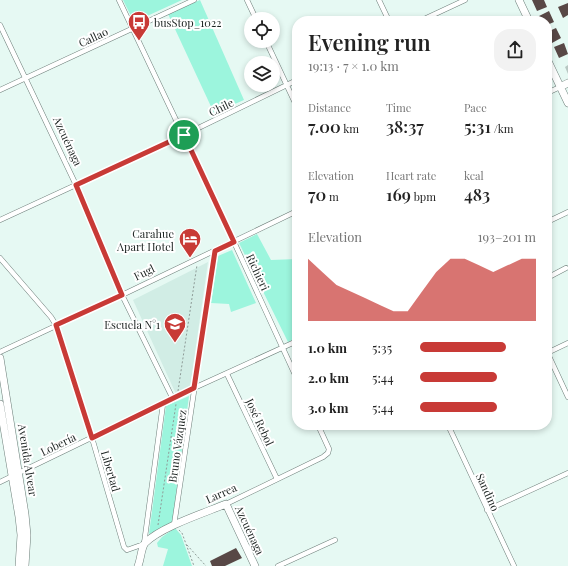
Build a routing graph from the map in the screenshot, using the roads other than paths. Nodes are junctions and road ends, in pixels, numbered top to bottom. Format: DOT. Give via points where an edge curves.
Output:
graph roads {
  1 [pos="119,0"];
  2 [pos="194,0"];
  3 [pos="247,0"];
  4 [pos="379,0"];
  5 [pos="465,0"];
  6 [pos="519,0"];
  7 [pos="253,12"];
  8 [pos="387,16"];
  9 [pos="431,16"];
  10 [pos="527,16"];
  11 [pos="0,25"];
  12 [pos="132,29"];
  13 [pos="269,48"];
  14 [pos="552,70"];
  15 [pos="26,78"];
  16 [pos="292,82"];
  17 [pos="568,83"];
  18 [pos="287,85"];
  19 [pos="560,87"];
  20 [pos="0,90"];
  21 [pos="552,91"];
  22 [pos="292,96"];
  23 [pos="568,103"];
  24 [pos="184,135"];
  25 [pos="76,185"];
  26 [pos="568,212"];
  27 [pos="292,214"];
  28 [pos="0,220"];
  29 [pos="552,220"];
  30 [pos="234,242"];
  31 [pos="215,251"];
  32 [pos="0,258"];
  33 [pos="566,268"];
  34 [pos="552,275"];
  35 [pos="122,295"];
  36 [pos="56,325"];
  37 [pos="292,343"];
  38 [pos="568,343"];
  39 [pos="283,347"];
  40 [pos="552,351"];
  41 [pos="0,352"];
  42 [pos="0,358"];
  43 [pos="552,363"];
  44 [pos="292,368"];
  45 [pos="227,374"];
  46 [pos="194,388"];
  47 [pos="568,397"];
  48 [pos="173,398"];
  49 [pos="0,404"];
  50 [pos="163,404"];
  51 [pos="320,430"];
  52 [pos="450,430"];
  53 [pos="92,438"];
  54 [pos="568,473"];
  55 [pos="16,475"];
  56 [pos="277,479"];
  57 [pos="0,482"];
  58 [pos="226,504"];
  59 [pos="487,510"];
  60 [pos="174,525"];
  61 [pos="335,540"];
  62 [pos="144,544"];
  63 [pos="19,566"];
  64 [pos="25,566"];
  65 [pos="138,566"];
  66 [pos="255,566"];
  67 [pos="278,566"];
  68 [pos="514,566"];
  1 -- 12 [label="street, Richieri"];
  2 -- 12 [label="street, Callao"];
  3 -- 7 [label="street"];
  4 -- 8 [label="street"];
  5 -- 9 [label="street"];
  6 -- 10 [label="main road"];
  11 -- 15 [label="street, Azcuénaga"];
  12 -- 15 [label="street, Callao"];
  12 -- 24 [label="street, Richieri"];
  13 -- 18 [label="street"];
  14 -- 19 [label="main road"];
  15 -- 20 [label="street, Callao"];
  15 -- 25 [label="street, Azcuénaga"];
  16 -- 18 [label="street, Chile"];
  17 -- 19 [label="main road"];
  18 -- 22 [label="street"];
  18 -- 24 [label="street, Chile"];
  19 -- 21 [label="street"];
  19 -- 23 [label="main road"];
  24 -- 25 [label="street, Chile"];
  24 -- 30 [label="street, Richieri"];
  25 -- 28 [label="street, Chile"];
  25 -- 35 [label="street, Azcuénaga"];
  26 -- 29 [label="street"];
  27 -- 30 [label="street, Fugl"];
  30 -- 31 [label="street, Fugl"];
  30 -- 39 [label="street, Richieri"];
  31 -- 35 [label="street, Fugl"];
  31 -- 46 [label="street, Bruno Vázquez"];
  32 -- 36 [label="street, Libertad"];
  33 -- 34 [label="street"];
  35 -- 36 [label="street, Fugl"];
  35 -- 48 [label="street, Azcuénaga"];
  36 -- 41 [label="street, Fugl"];
  36 -- 53 [label="street, Libertad"];
  37 -- 39 [label="street, Lobería"];
  38 -- 40 [label="street"];
  39 -- 44 [label="street, Richieri"];
  39 -- 45 [label="street, Lobería"];
  42 -- 55 [label="main road, Avenida Alvear"];
  43 -- 47 [label="street"];
  45 -- 46 [label="street, Lobería"];
  45 -- 56 [label="street, José Rebol"];
  46 -- 48 [label="street, Lobería"];
  46 -- 60 [label="street, Bruno Vázquez"];
  48 -- 50 [label="street, Lobería"];
  49 -- 55 [label="main road, Avenida Alvear"];
  50 -- 53 [label="street, Lobería"];
  50 -- 62 [label="street, Bruno Vázquez"];
  51 -- 56 [label="street, Larrea" via="329,449 328,453"];
  52 -- 59 [label="street, Sandino"];
  53 -- 55 [label="street, Lobería"];
  53 -- 62 [label="street, Libertad" via="124,547 131,550"];
  54 -- 59 [label="street"];
  55 -- 57 [label="street, Lobería"];
  55 -- 63 [label="main road, Avenida Alvear" via="21,535"];
  55 -- 64 [label="main road, Avenida Alvear" via="27,528"];
  56 -- 58 [label="street, Larrea"];
  58 -- 60 [label="main road, Larrea"];
  58 -- 66 [label="main road, Azcuénaga"];
  59 -- 68 [label="street, Sandino"];
  60 -- 62 [label="main road, Larrea"];
  61 -- 67 [label="street"];
  62 -- 65 [label="main road"];
}
